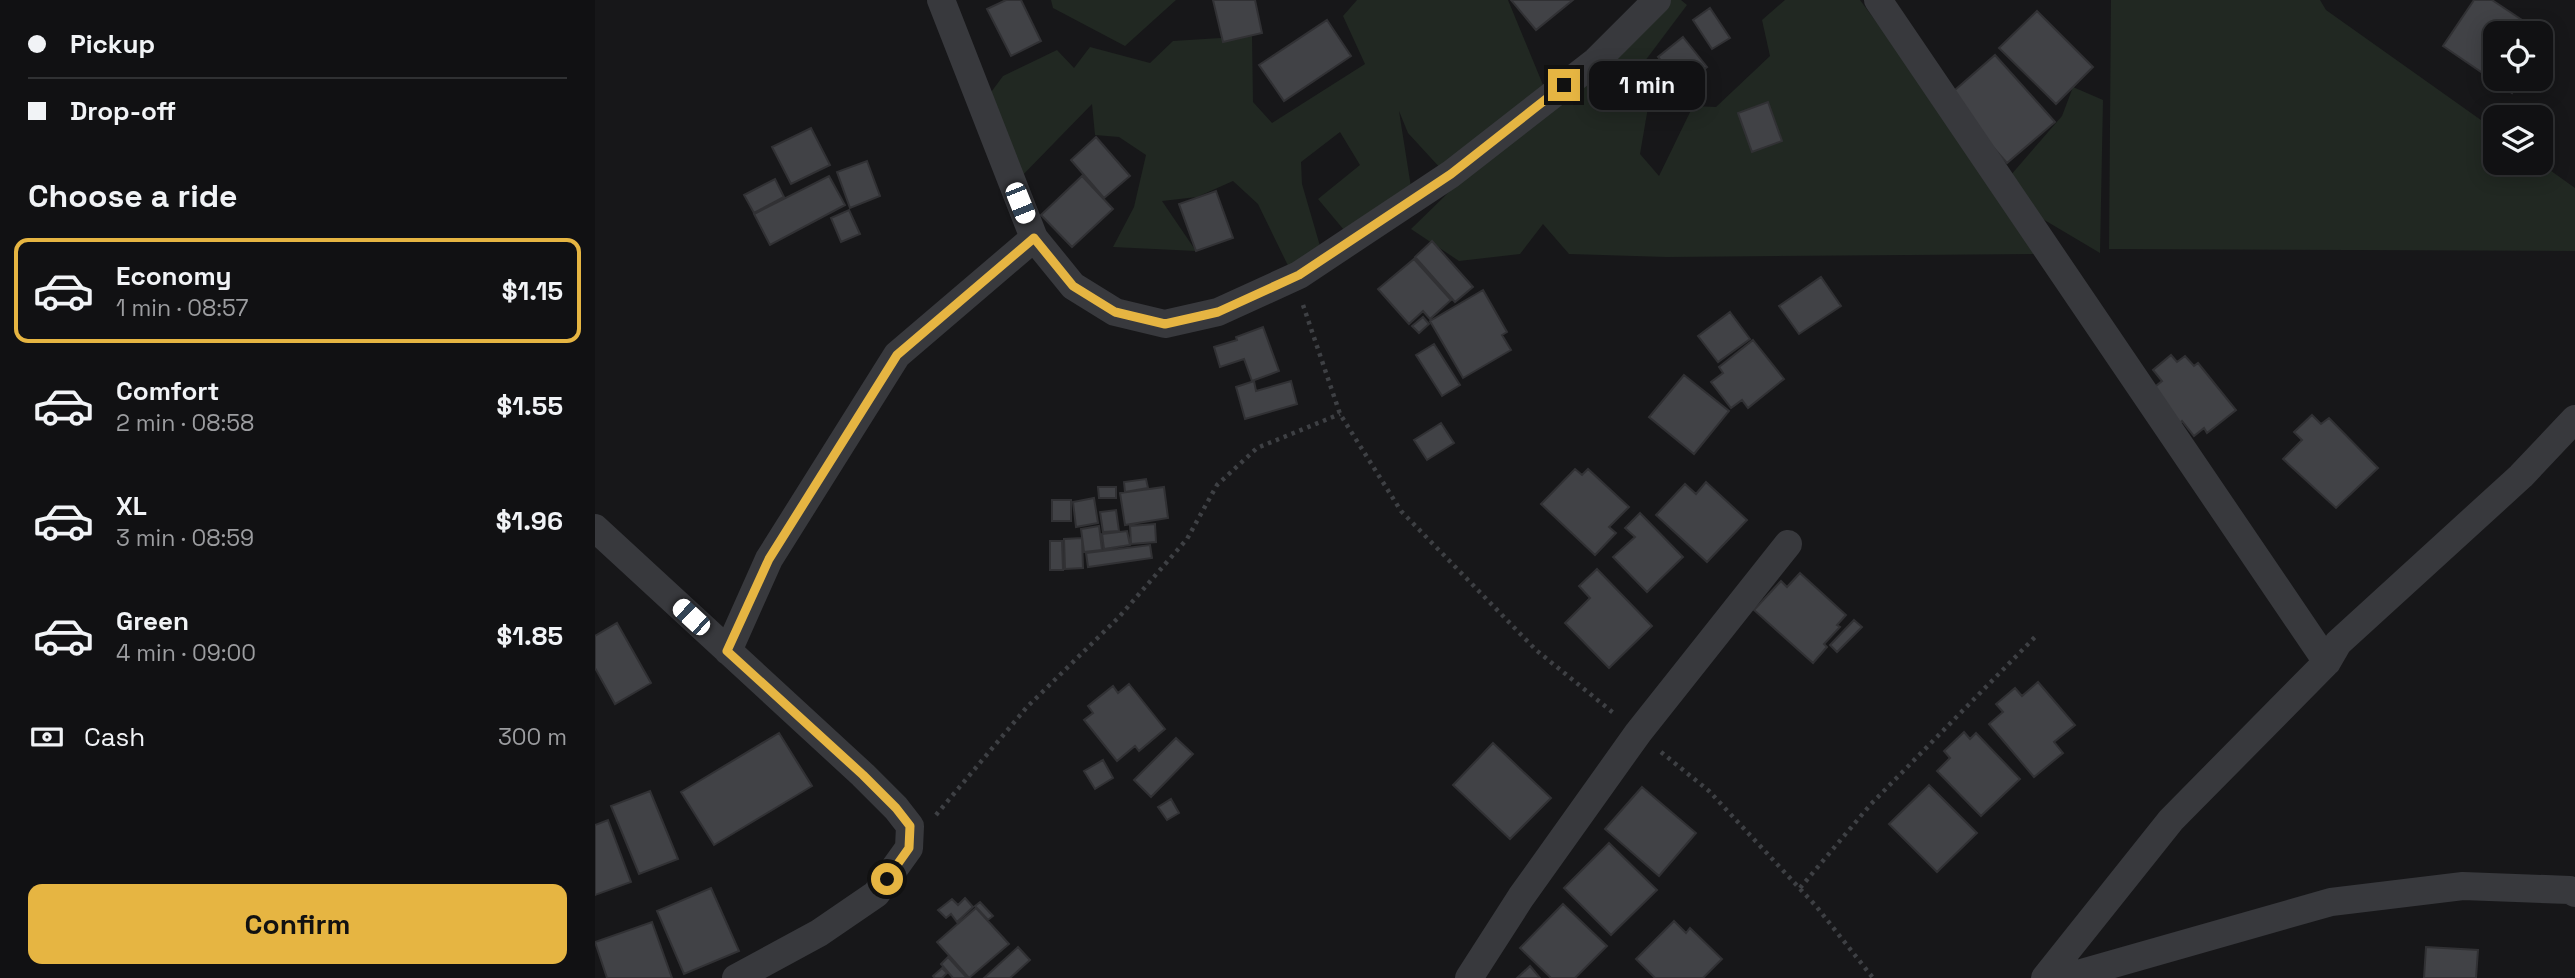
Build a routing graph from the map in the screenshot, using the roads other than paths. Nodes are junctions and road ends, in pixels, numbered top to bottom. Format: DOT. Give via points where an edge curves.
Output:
graph roads {
  1 [pos="941,0"];
  2 [pos="1657,0"];
  3 [pos="1878,0"];
  4 [pos="1034,238"];
  5 [pos="2575,419"];
  6 [pos="595,528"];
  7 [pos="1788,544"];
  8 [pos="727,651"];
  9 [pos="2327,662"];
  10 [pos="2575,893"];
  11 [pos="736,978"];
  12 [pos="1469,978"];
  13 [pos="2045,978"];
  14 [pos="2064,978"];
  1 -- 4 [label="street"];
  2 -- 4 [label="street" via="1596,61 1451,174 1294,278 1218,312 1165,324 1115,312 1073,286"];
  3 -- 9 [label="street"];
  4 -- 8 [label="street" via="897,355 769,559"];
  5 -- 9 [label="street" via="2521,477 2338,643"];
  6 -- 8 [label="street"];
  7 -- 12 [label="street" via="1638,733"];
  8 -- 11 [label="street" via="910,826 909,848 876,894 820,933"];
  9 -- 13 [label="street" via="2171,820"];
  10 -- 14 [label="street" via="2463,886 2332,902"];
}
